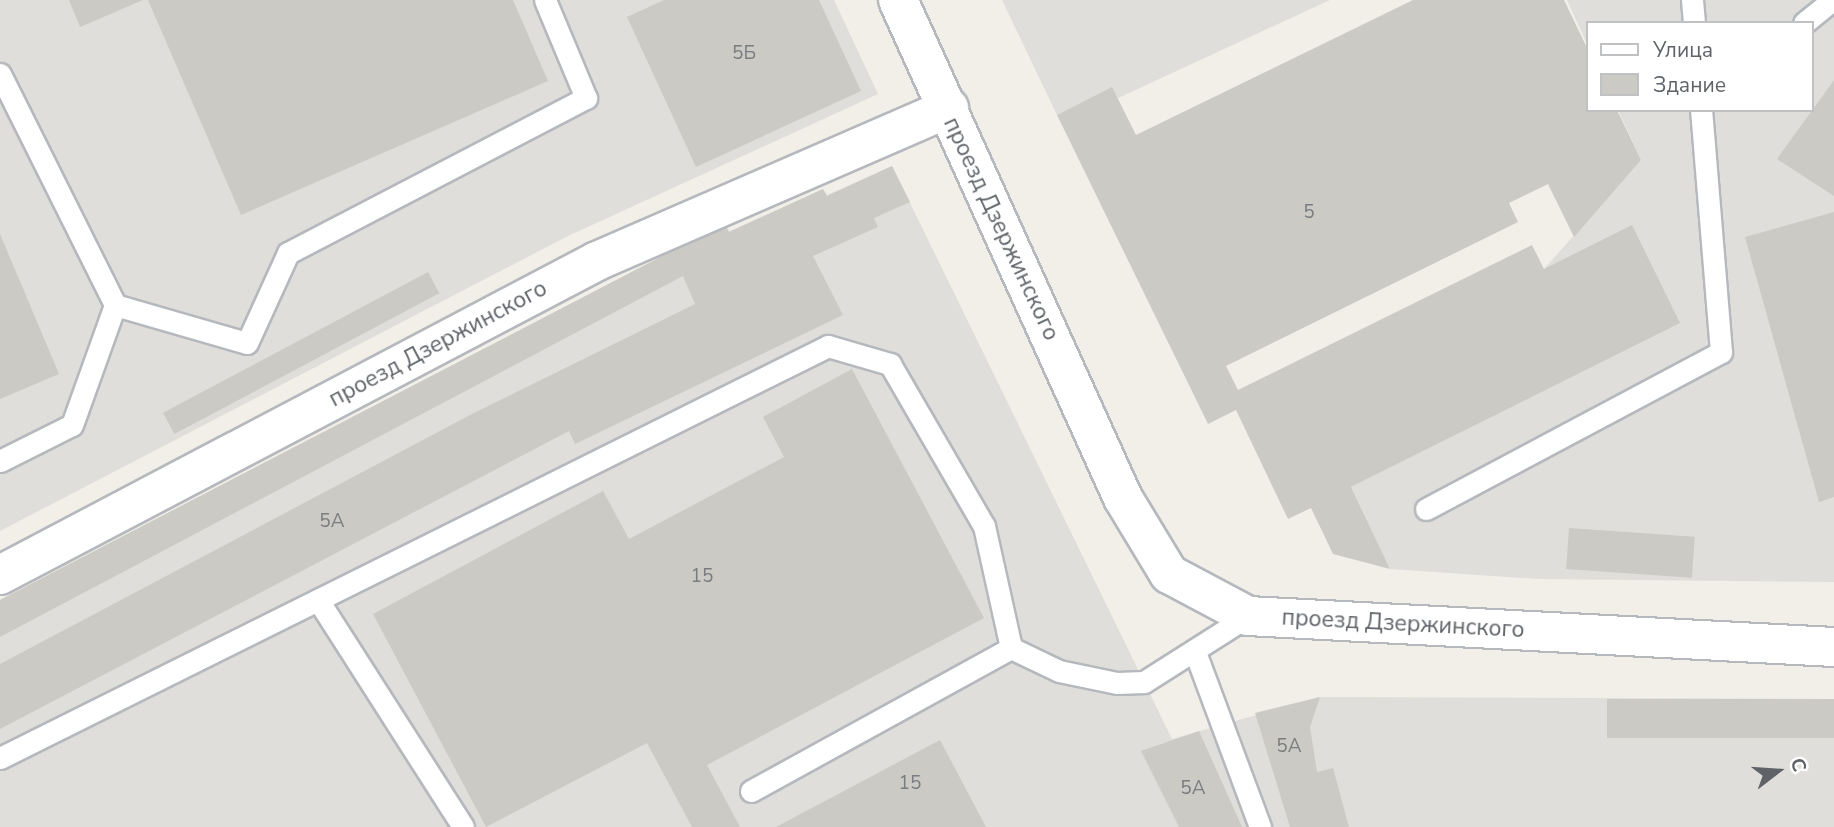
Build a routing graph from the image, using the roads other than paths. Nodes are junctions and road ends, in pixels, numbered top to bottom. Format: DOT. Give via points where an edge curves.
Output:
graph roads {
  1 [pos="545,0"];
  2 [pos="898,0"];
  3 [pos="1692,0"];
  4 [pos="1832,0"];
  5 [pos="1694,21"];
  6 [pos="1806,21"];
  7 [pos="0,74"];
  8 [pos="949,108"];
  9 [pos="1701,112"];
  10 [pos="115,305"];
  11 [pos="0,461"];
  12 [pos="1426,509"];
  13 [pos="0,575"];
  14 [pos="318,600"];
  15 [pos="1248,616"];
  16 [pos="1834,647"];
  17 [pos="1011,648"];
  18 [pos="1195,652"];
  19 [pos="0,758"];
  20 [pos="751,791"];
  21 [pos="463,827"];
  22 [pos="1260,827"];
  1 -- 10 [label="lane" via="586,98 288,253 247,342"];
  2 -- 8 [label="street"];
  3 -- 5 [label="lane"];
  4 -- 6 [label="lane"];
  7 -- 10 [label="lane"];
  8 -- 13 [label="street, проезд Дзержинского" via="597,261"];
  8 -- 15 [label="street, проезд Дзержинского" via="1123,498 1168,574"];
  9 -- 12 [label="lane" via="1721,352"];
  10 -- 11 [label="lane" via="72,425"];
  14 -- 17 [label="lane" via="828,346 890,364 984,526"];
  14 -- 19 [label="lane"];
  14 -- 21 [label="lane"];
  15 -- 16 [label="street, проезд Дзержинского"];
  15 -- 18 [label="lane"];
  17 -- 18 [label="lane" via="1059,671 1117,683 1158,677"];
  17 -- 20 [label="lane"];
  18 -- 22 [label="lane"];
}
